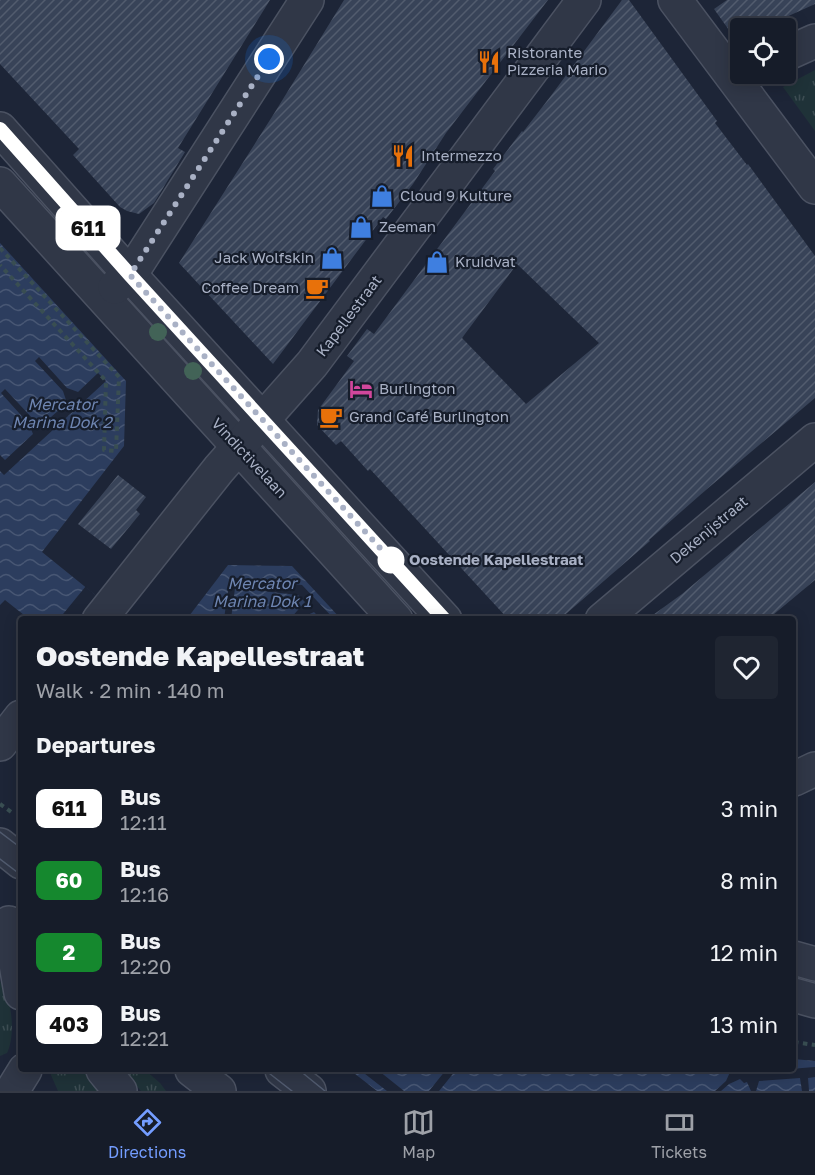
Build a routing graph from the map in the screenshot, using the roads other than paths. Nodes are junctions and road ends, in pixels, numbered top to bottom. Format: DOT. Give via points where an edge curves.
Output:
graph roads {
  1 [pos="307,0"];
  2 [pos="584,0"];
  3 [pos="675,0"];
  4 [pos="815,41"];
  5 [pos="796,50"];
  6 [pos="730,66"];
  7 [pos="744,84"];
  8 [pos="0,129"];
  9 [pos="0,184"];
  10 [pos="815,187"];
  11 [pos="130,275"];
  12 [pos="104,296"];
  13 [pos="262,420"];
  14 [pos="815,440"];
  15 [pos="239,447"];
  16 [pos="102,616"];
  17 [pos="392,616"];
  18 [pos="441,616"];
  19 [pos="607,616"];
  20 [pos="18,721"];
  21 [pos="0,744"];
  22 [pos="815,769"];
  23 [pos="796,778"];
  24 [pos="0,845"];
  25 [pos="18,860"];
  26 [pos="13,928"];
  27 [pos="796,959"];
  28 [pos="815,964"];
  29 [pos="18,969"];
  30 [pos="796,996"];
  31 [pos="815,1001"];
  32 [pos="24,1072"];
  33 [pos="105,1072"];
  34 [pos="285,1072"];
  35 [pos="12,1091"];
  36 [pos="120,1091"];
  37 [pos="309,1091"];
  1 -- 11 [label="street"];
  2 -- 13 [label="street, Kapellestraat" via="312,364"];
  3 -- 6 [label="street"];
  4 -- 5 [label="street"];
  7 -- 10 [label="street"];
  8 -- 11 [label="street"];
  9 -- 12 [label="street, Vindictivelaan"];
  11 -- 12 [label="street"];
  11 -- 13 [label="street"];
  12 -- 15 [label="street, Vindictivelaan"];
  13 -- 15 [label="street, Kapellestraat"];
  13 -- 18 [label="street"];
  14 -- 19 [label="street, Dekenijstraat"];
  15 -- 16 [label="street, Kapellestraat"];
  15 -- 17 [label="street, Vindictivelaan"];
  20 -- 21 [label="street"];
  22 -- 23 [label="street"];
  24 -- 25 [label="street"];
  26 -- 29 [label="street"];
  27 -- 28 [label="street"];
  30 -- 31 [label="street"];
  32 -- 35 [label="street"];
  33 -- 36 [label="street"];
  34 -- 37 [label="street"];
}
